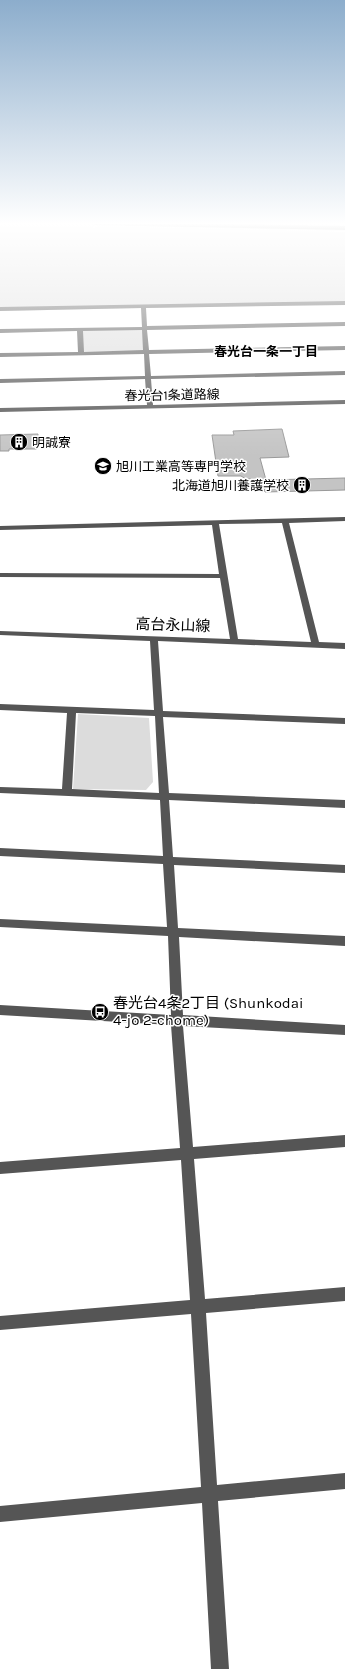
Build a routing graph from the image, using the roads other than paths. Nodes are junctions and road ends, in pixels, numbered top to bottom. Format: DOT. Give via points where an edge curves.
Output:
graph roads {
  1 [pos="345,303"];
  2 [pos="143,307"];
  3 [pos="0,310"];
  4 [pos="345,324"];
  5 [pos="144,328"];
  6 [pos="80,330"];
  7 [pos="0,331"];
  8 [pos="345,348"];
  9 [pos="146,352"];
  10 [pos="81,353"];
  11 [pos="0,355"];
  12 [pos="345,373"];
  13 [pos="148,378"];
  14 [pos="0,381"];
  15 [pos="345,402"];
  16 [pos="150,406"];
  17 [pos="0,410"];
  18 [pos="345,519"];
  19 [pos="285,520"];
  20 [pos="215,522"];
  21 [pos="0,528"];
  22 [pos="0,575"];
  23 [pos="223,576"];
  24 [pos="0,633"];
  25 [pos="154,639"];
  26 [pos="234,641"];
  27 [pos="316,645"];
  28 [pos="345,646"];
  29 [pos="0,707"];
  30 [pos="72,710"];
  31 [pos="158,713"];
  32 [pos="345,721"];
  33 [pos="0,790"];
  34 [pos="67,793"];
  35 [pos="163,796"];
  36 [pos="345,804"];
  37 [pos="0,852"];
  38 [pos="168,861"];
  39 [pos="345,869"];
  40 [pos="0,923"];
  41 [pos="173,932"];
  42 [pos="345,941"];
  43 [pos="0,1010"];
  44 [pos="177,1020"];
  45 [pos="345,1030"];
  46 [pos="345,1141"];
  47 [pos="187,1154"];
  48 [pos="0,1168"];
  49 [pos="345,1294"];
  50 [pos="198,1305"];
  51 [pos="0,1323"];
  52 [pos="345,1481"];
  53 [pos="208,1493"];
  54 [pos="0,1514"];
  55 [pos="220,1669"];
  1 -- 2 [label="street"];
  2 -- 3 [label="street"];
  2 -- 5 [label="street"];
  4 -- 5 [label="street"];
  5 -- 6 [label="street"];
  5 -- 9 [label="street"];
  6 -- 7 [label="street"];
  6 -- 10 [label="street"];
  8 -- 9 [label="street"];
  9 -- 10 [label="street"];
  9 -- 13 [label="street"];
  10 -- 11 [label="street"];
  12 -- 13 [label="street"];
  13 -- 14 [label="street"];
  13 -- 16 [label="street"];
  15 -- 16 [label="street, 春光台1条道路線"];
  16 -- 17 [label="street, 春光台1条道路線"];
  18 -- 19 [label="street"];
  19 -- 20 [label="street"];
  19 -- 27 [label="street"];
  20 -- 21 [label="street"];
  20 -- 23 [label="street"];
  22 -- 23 [label="street"];
  23 -- 26 [label="street"];
  24 -- 25 [label="street, 高台永山線"];
  25 -- 26 [label="street, 高台永山線"];
  25 -- 31 [label="street"];
  26 -- 27 [label="street, 高台永山線"];
  27 -- 28 [label="street, 高台永山線"];
  29 -- 30 [label="street"];
  30 -- 31 [label="street"];
  30 -- 34 [label="street"];
  31 -- 32 [label="street"];
  31 -- 35 [label="street"];
  33 -- 34 [label="street"];
  34 -- 35 [label="street"];
  35 -- 36 [label="street"];
  35 -- 38 [label="street"];
  37 -- 38 [label="street"];
  38 -- 39 [label="street"];
  38 -- 41 [label="street"];
  40 -- 41 [label="street"];
  41 -- 42 [label="street"];
  41 -- 44 [label="street"];
  43 -- 44 [label="street"];
  44 -- 45 [label="street"];
  44 -- 47 [label="street"];
  46 -- 47 [label="street"];
  47 -- 48 [label="street"];
  47 -- 50 [label="street"];
  49 -- 50 [label="street"];
  50 -- 51 [label="street"];
  50 -- 53 [label="street"];
  52 -- 53 [label="street"];
  53 -- 54 [label="street"];
  53 -- 55 [label="street"];
}
